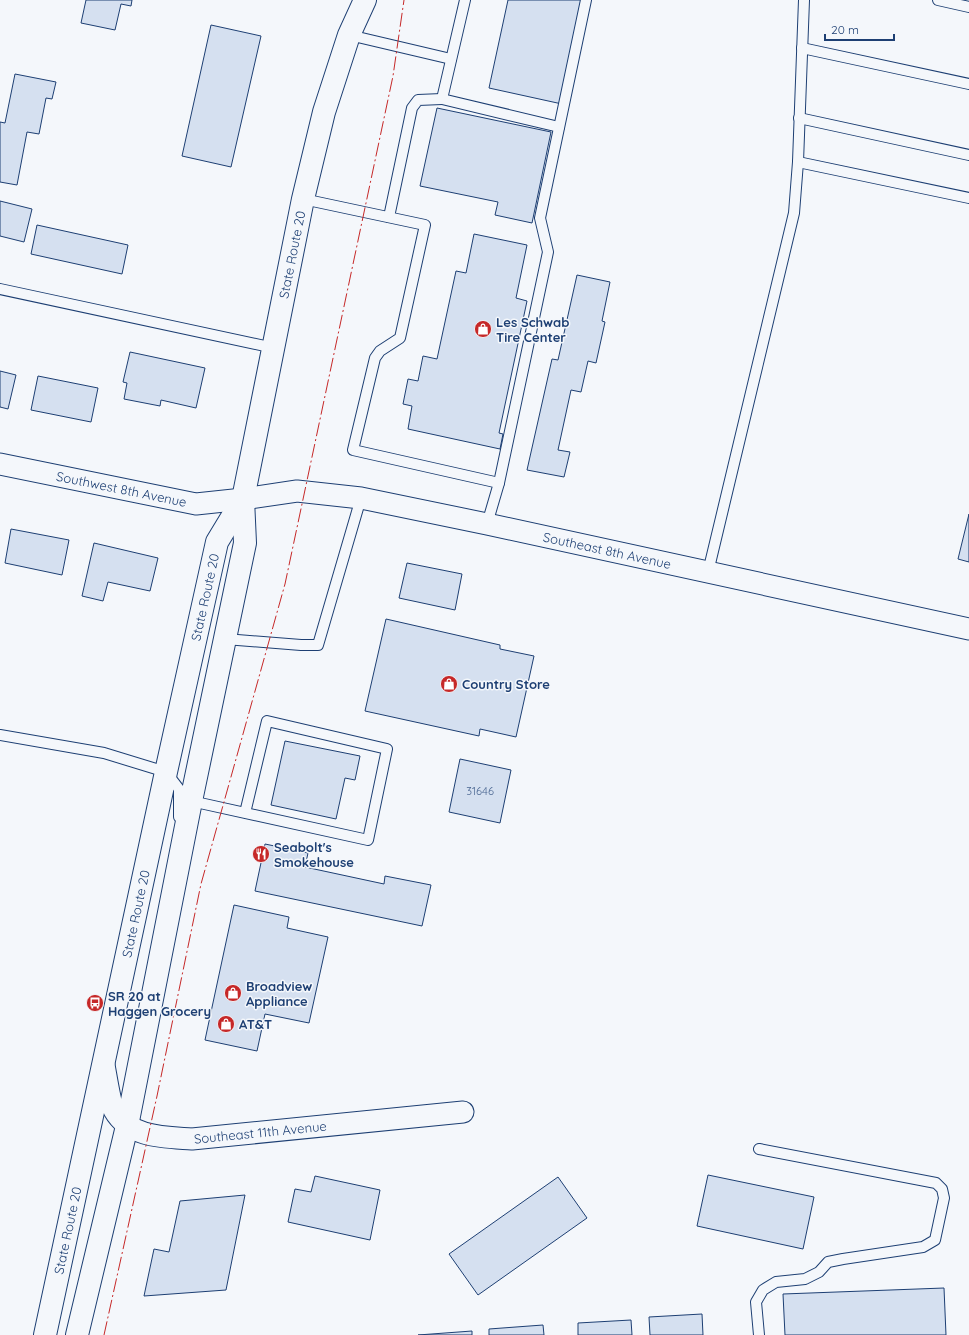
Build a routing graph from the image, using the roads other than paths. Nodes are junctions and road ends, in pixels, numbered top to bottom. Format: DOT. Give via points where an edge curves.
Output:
graph roads {
  1 [pos="465,0"];
  2 [pos="586,0"];
  3 [pos="804,0"];
  4 [pos="938,0"];
  5 [pos="361,5"];
  6 [pos="969,7"];
  7 [pos="349,35"];
  8 [pos="802,48"];
  9 [pos="451,59"];
  10 [pos="969,84"];
  11 [pos="442,99"];
  12 [pos="799,118"];
  13 [pos="559,127"];
  14 [pos="969,155"];
  15 [pos="798,162"];
  16 [pos="969,198"];
  17 [pos="303,199"];
  18 [pos="388,217"];
  19 [pos="0,289"];
  20 [pos="274,348"];
  21 [pos="0,464"];
  22 [pos="499,483"];
  23 [pos="361,498"];
  24 [pos="243,499"];
  25 [pos="487,524"];
  26 [pos="708,572"];
  27 [pos="969,629"];
  28 [pos="225,639"];
  29 [pos="0,735"];
  30 [pos="166,772"];
  31 [pos="191,801"];
  32 [pos="245,813"];
  33 [pos="179,862"];
  34 [pos="104,1065"];
  35 [pos="463,1112"];
  36 [pos="127,1126"];
  37 [pos="759,1149"];
  38 [pos="45,1335"];
  39 [pos="77,1335"];
  40 [pos="759,1335"];
  1 -- 9 [label="lane"];
  2 -- 13 [label="lane"];
  3 -- 8 [label="lane"];
  4 -- 6 [label="lane"];
  5 -- 7 [label="main road, State Route 20"];
  7 -- 9 [label="lane"];
  7 -- 17 [label="main road, State Route 20" via="324,112"];
  8 -- 10 [label="lane"];
  8 -- 12 [label="lane"];
  9 -- 11 [label="lane"];
  11 -- 13 [label="lane"];
  11 -- 18 [label="lane" via="418,100 412,108"];
  12 -- 14 [label="lane"];
  12 -- 15 [label="lane"];
  13 -- 22 [label="lane" via="540,218 548,252"];
  15 -- 16 [label="lane"];
  15 -- 26 [label="lane" via="794,213"];
  17 -- 18 [label="lane"];
  17 -- 20 [label="main road, State Route 20"];
  18 -- 22 [label="lane" via="425,225 400,338 380,351 375,358 354,450"];
  19 -- 20 [label="lane"];
  20 -- 24 [label="main road, State Route 20"];
  21 -- 24 [label="street, Southwest 8th Avenue" via="196,504"];
  22 -- 25 [label="lane"];
  23 -- 24 [label="street, Southeast 8th Avenue" via="297,491"];
  23 -- 25 [label="street, Southeast 8th Avenue"];
  23 -- 28 [label="lane" via="318,645"];
  24 -- 28 [label="main road, State Route 20" via="245,543"];
  24 -- 30 [label="main road, State Route 20" via="217,542"];
  25 -- 26 [label="street, Southeast 8th Avenue"];
  26 -- 27 [label="street, Southeast 8th Avenue"];
  28 -- 31 [label="main road, State Route 20"];
  29 -- 30 [label="lane" via="104,753"];
  30 -- 33 [label="lane" via="179,789"];
  30 -- 34 [label="main road, State Route 20"];
  31 -- 32 [label="lane"];
  31 -- 33 [label="main road, State Route 20"];
  32 -- 32 [label="lane" via="368,840 387,749 267,721"];
  33 -- 36 [label="main road, State Route 20"];
  34 -- 36 [label="street, Southeast 11th Avenue" via="113,1110"];
  34 -- 38 [label="main road, State Route 20"];
  35 -- 36 [label="street, Southeast 11th Avenue" via="192,1139 150,1136"];
  36 -- 39 [label="main road, State Route 20"];
  37 -- 40 [label="lane" via="936,1183 942,1188 944,1198 935,1240 923,1248 828,1262 805,1280 776,1282 763,1290 756,1302"];
}
